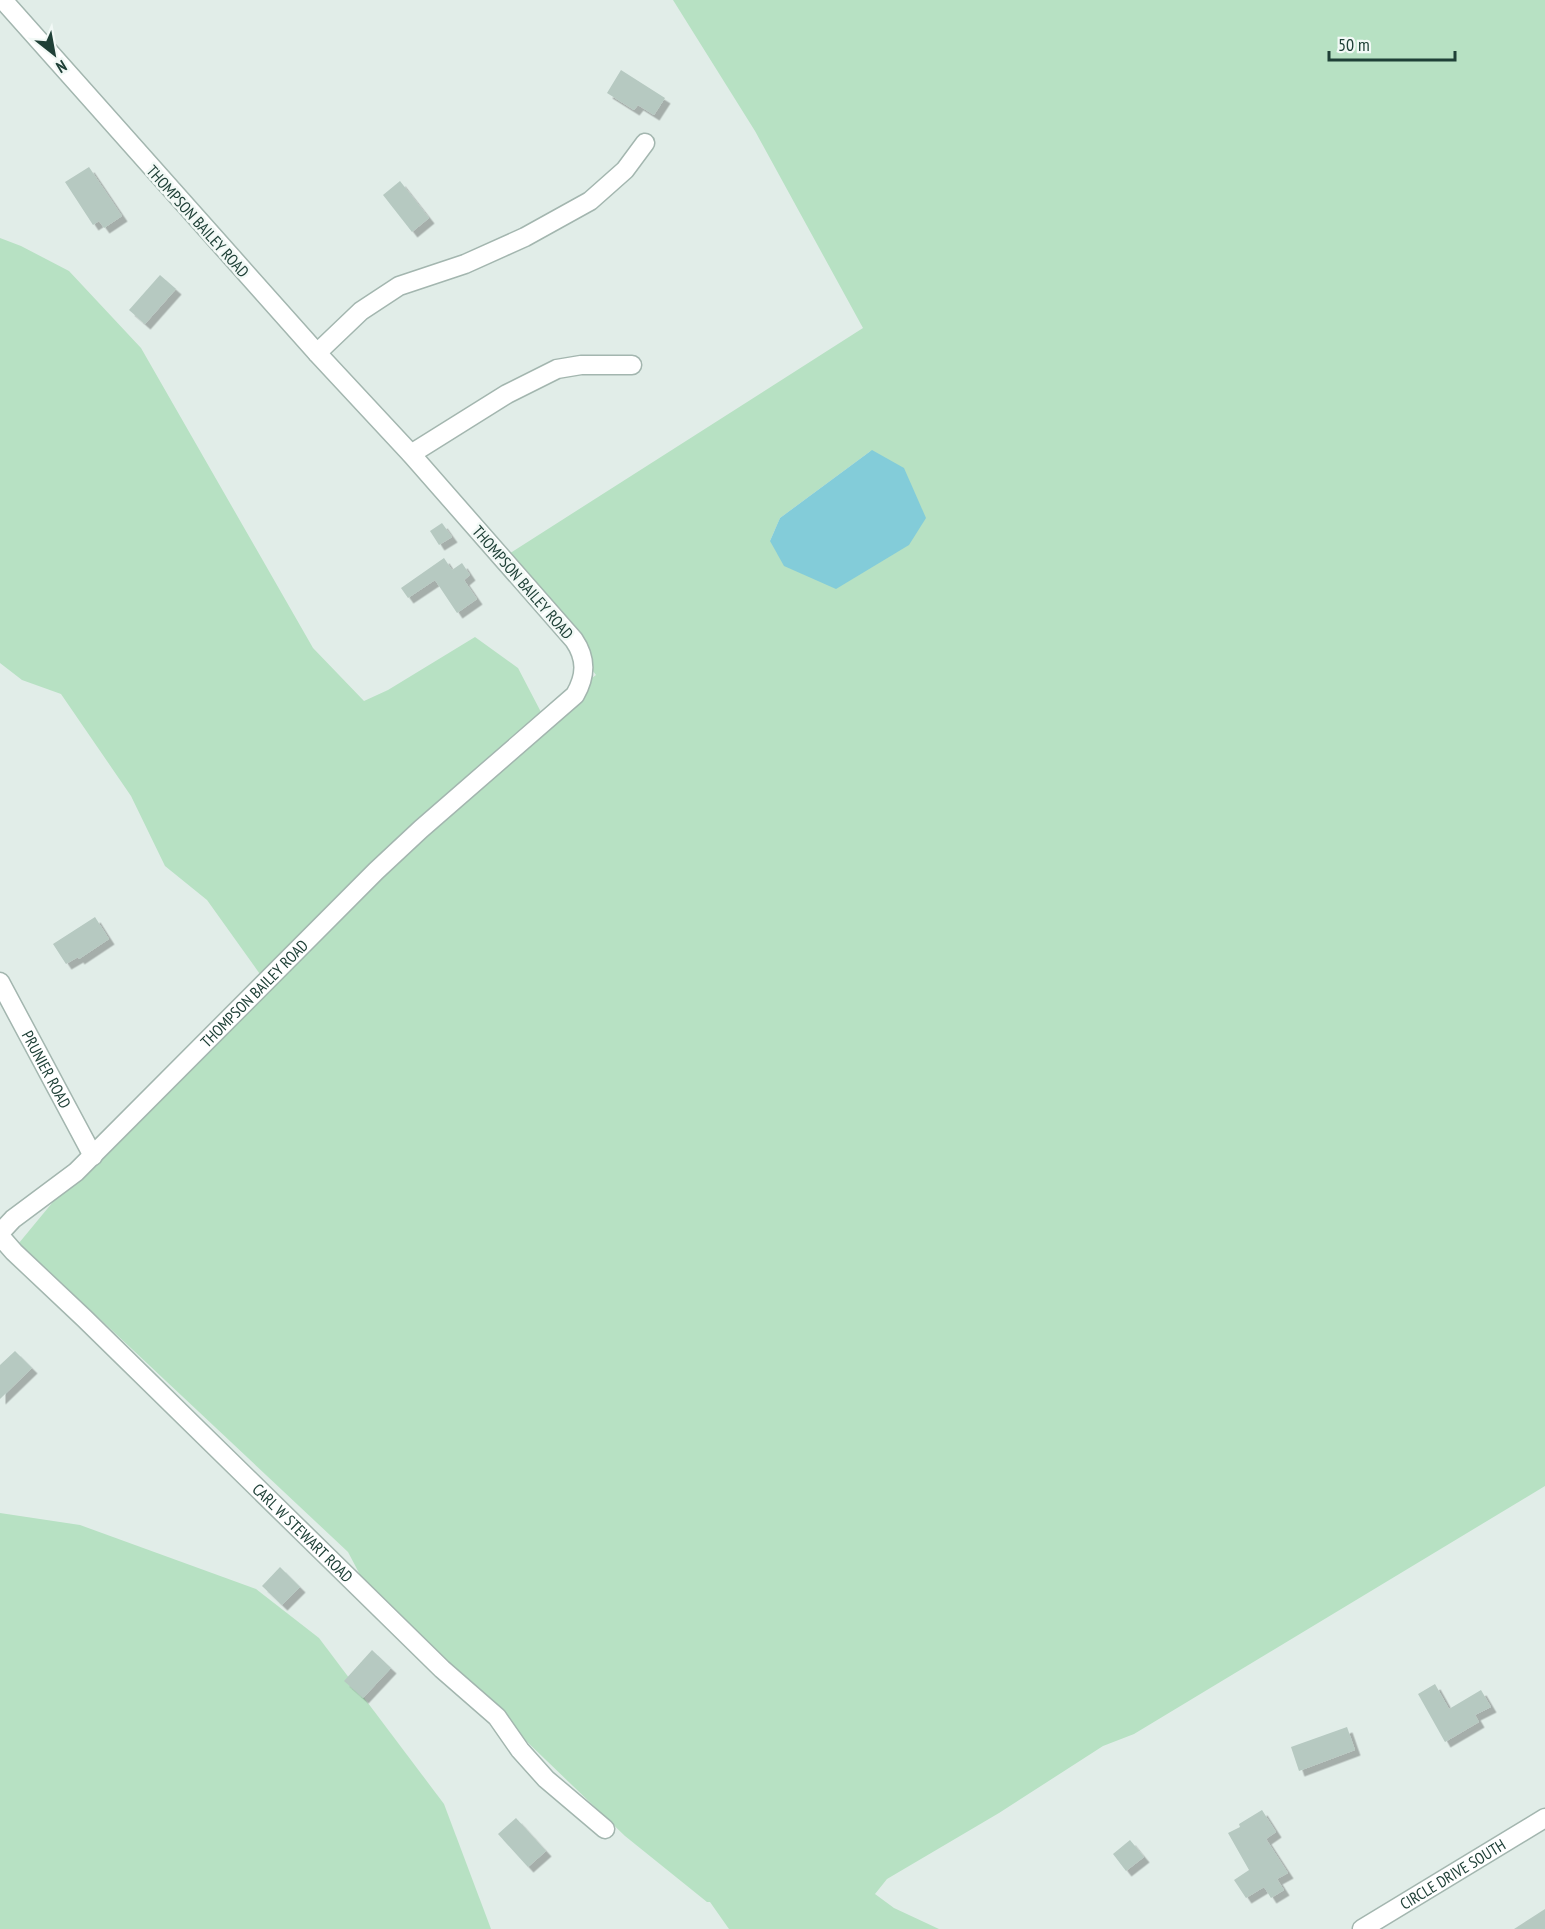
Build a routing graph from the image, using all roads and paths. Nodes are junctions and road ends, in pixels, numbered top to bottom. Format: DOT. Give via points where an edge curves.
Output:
graph roads {
  1 [pos="3,0"];
  2 [pos="645,144"];
  3 [pos="317,353"];
  4 [pos="632,365"];
  5 [pos="411,454"];
  6 [pos="0,982"];
  7 [pos="93,1156"];
  8 [pos="0,1234"];
  9 [pos="1545,1818"];
  10 [pos="605,1829"];
  11 [pos="1362,1929"];
  1 -- 3 [label="street, THOMPSON BAILEY ROAD"];
  2 -- 3 [label="street" via="625,170 590,201 465,264 399,286 361,310"];
  3 -- 5 [label="street, THOMPSON BAILEY ROAD"];
  4 -- 5 [label="street" via="557,369 507,394"];
  5 -- 7 [label="street, THOMPSON BAILEY ROAD" via="574,640 583,658 582,682 575,695 376,871"];
  6 -- 7 [label="street, PRUNIER ROAD"];
  7 -- 8 [label="street, THOMPSON BAILEY ROAD" via="13,1219"];
  8 -- 10 [label="street, CARL W STEWART ROAD" via="14,1252 442,1669 497,1717 546,1779"];
  9 -- 11 [label="street, CIRCLE DRIVE SOUTH"];
}
